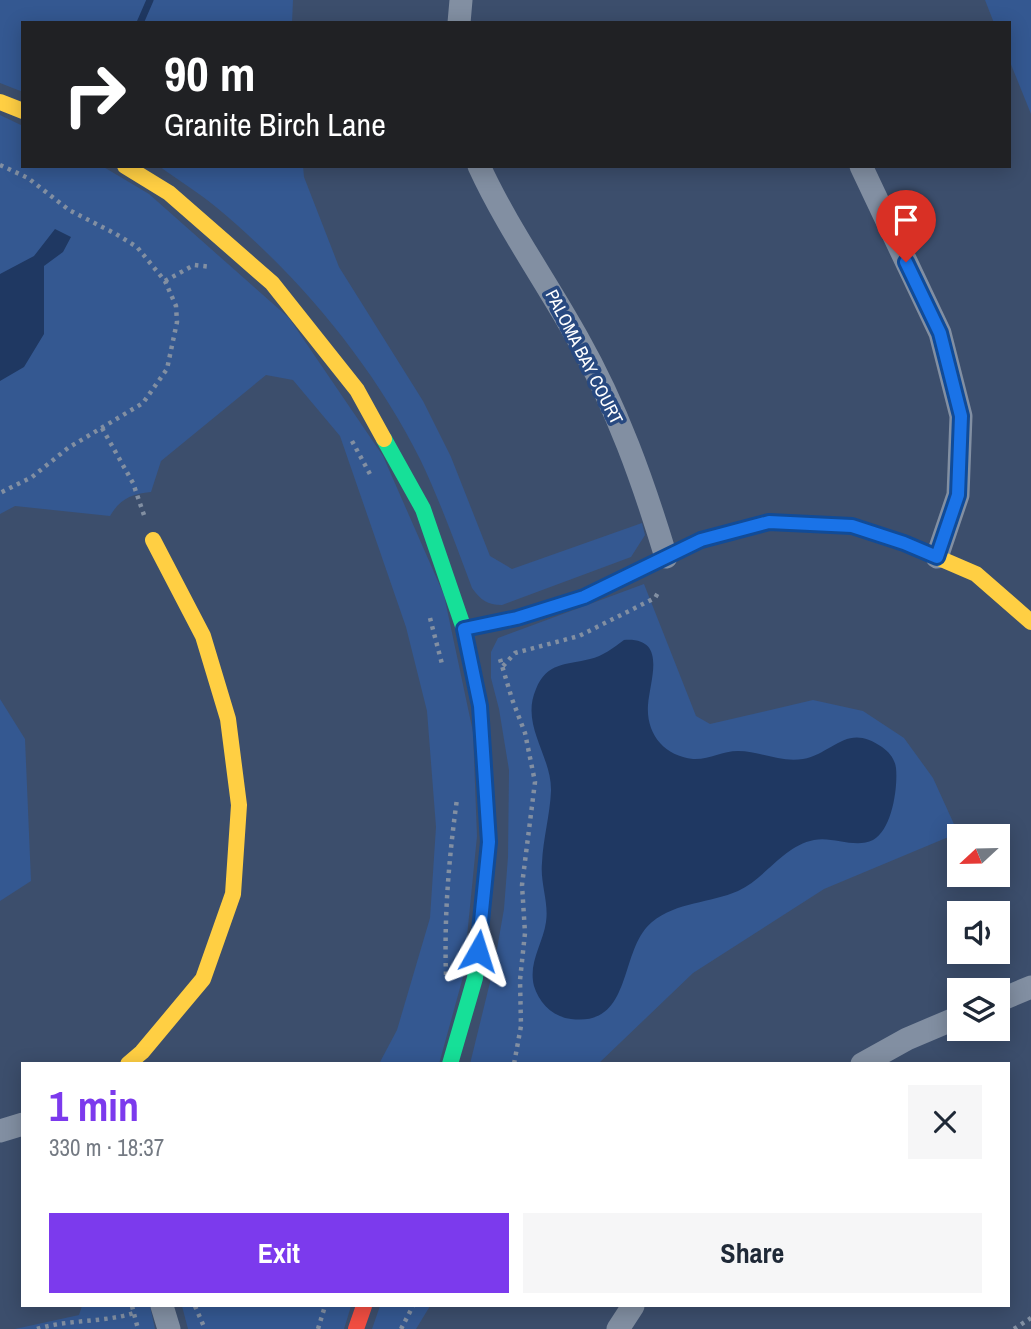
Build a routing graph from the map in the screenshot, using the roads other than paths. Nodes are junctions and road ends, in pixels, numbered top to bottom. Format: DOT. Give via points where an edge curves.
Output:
graph roads {
  1 [pos="461,0"];
  2 [pos="459,21"];
  3 [pos="0,102"];
  4 [pos="21,110"];
  5 [pos="128,168"];
  6 [pos="480,168"];
  7 [pos="862,168"];
  8 [pos="153,540"];
  9 [pos="666,557"];
  10 [pos="937,557"];
  11 [pos="1031,622"];
  12 [pos="464,629"];
  13 [pos="1031,987"];
  14 [pos="1010,996"];
  15 [pos="947,1022"];
  16 [pos="130,1062"];
  17 [pos="451,1062"];
  18 [pos="866,1062"];
  19 [pos="21,1125"];
  20 [pos="0,1130"];
  21 [pos="162,1307"];
  22 [pos="364,1307"];
  23 [pos="632,1307"];
  24 [pos="169,1329"];
  25 [pos="356,1329"];
  26 [pos="618,1329"];
  1 -- 2 [label="street"];
  3 -- 4 [label="street"];
  5 -- 12 [label="street" via="169,192 272,283 357,390 423,509"];
  6 -- 9 [label="street, PALOMA BAY COURT" via="606,393 644,484"];
  7 -- 10 [label="street" via="940,333 961,416 958,495"];
  8 -- 16 [label="street" via="203,636 228,719 239,805 233,894 202,979"];
  9 -- 10 [label="street" via="701,540 769,522 852,526"];
  9 -- 12 [label="street" via="584,597"];
  10 -- 11 [label="street" via="976,573"];
  12 -- 17 [label="street" via="480,706 489,842 475,978"];
  13 -- 14 [label="street"];
  15 -- 18 [label="street"];
  19 -- 20 [label="street"];
  21 -- 24 [label="street"];
  22 -- 25 [label="street"];
  23 -- 26 [label="street"];
}
